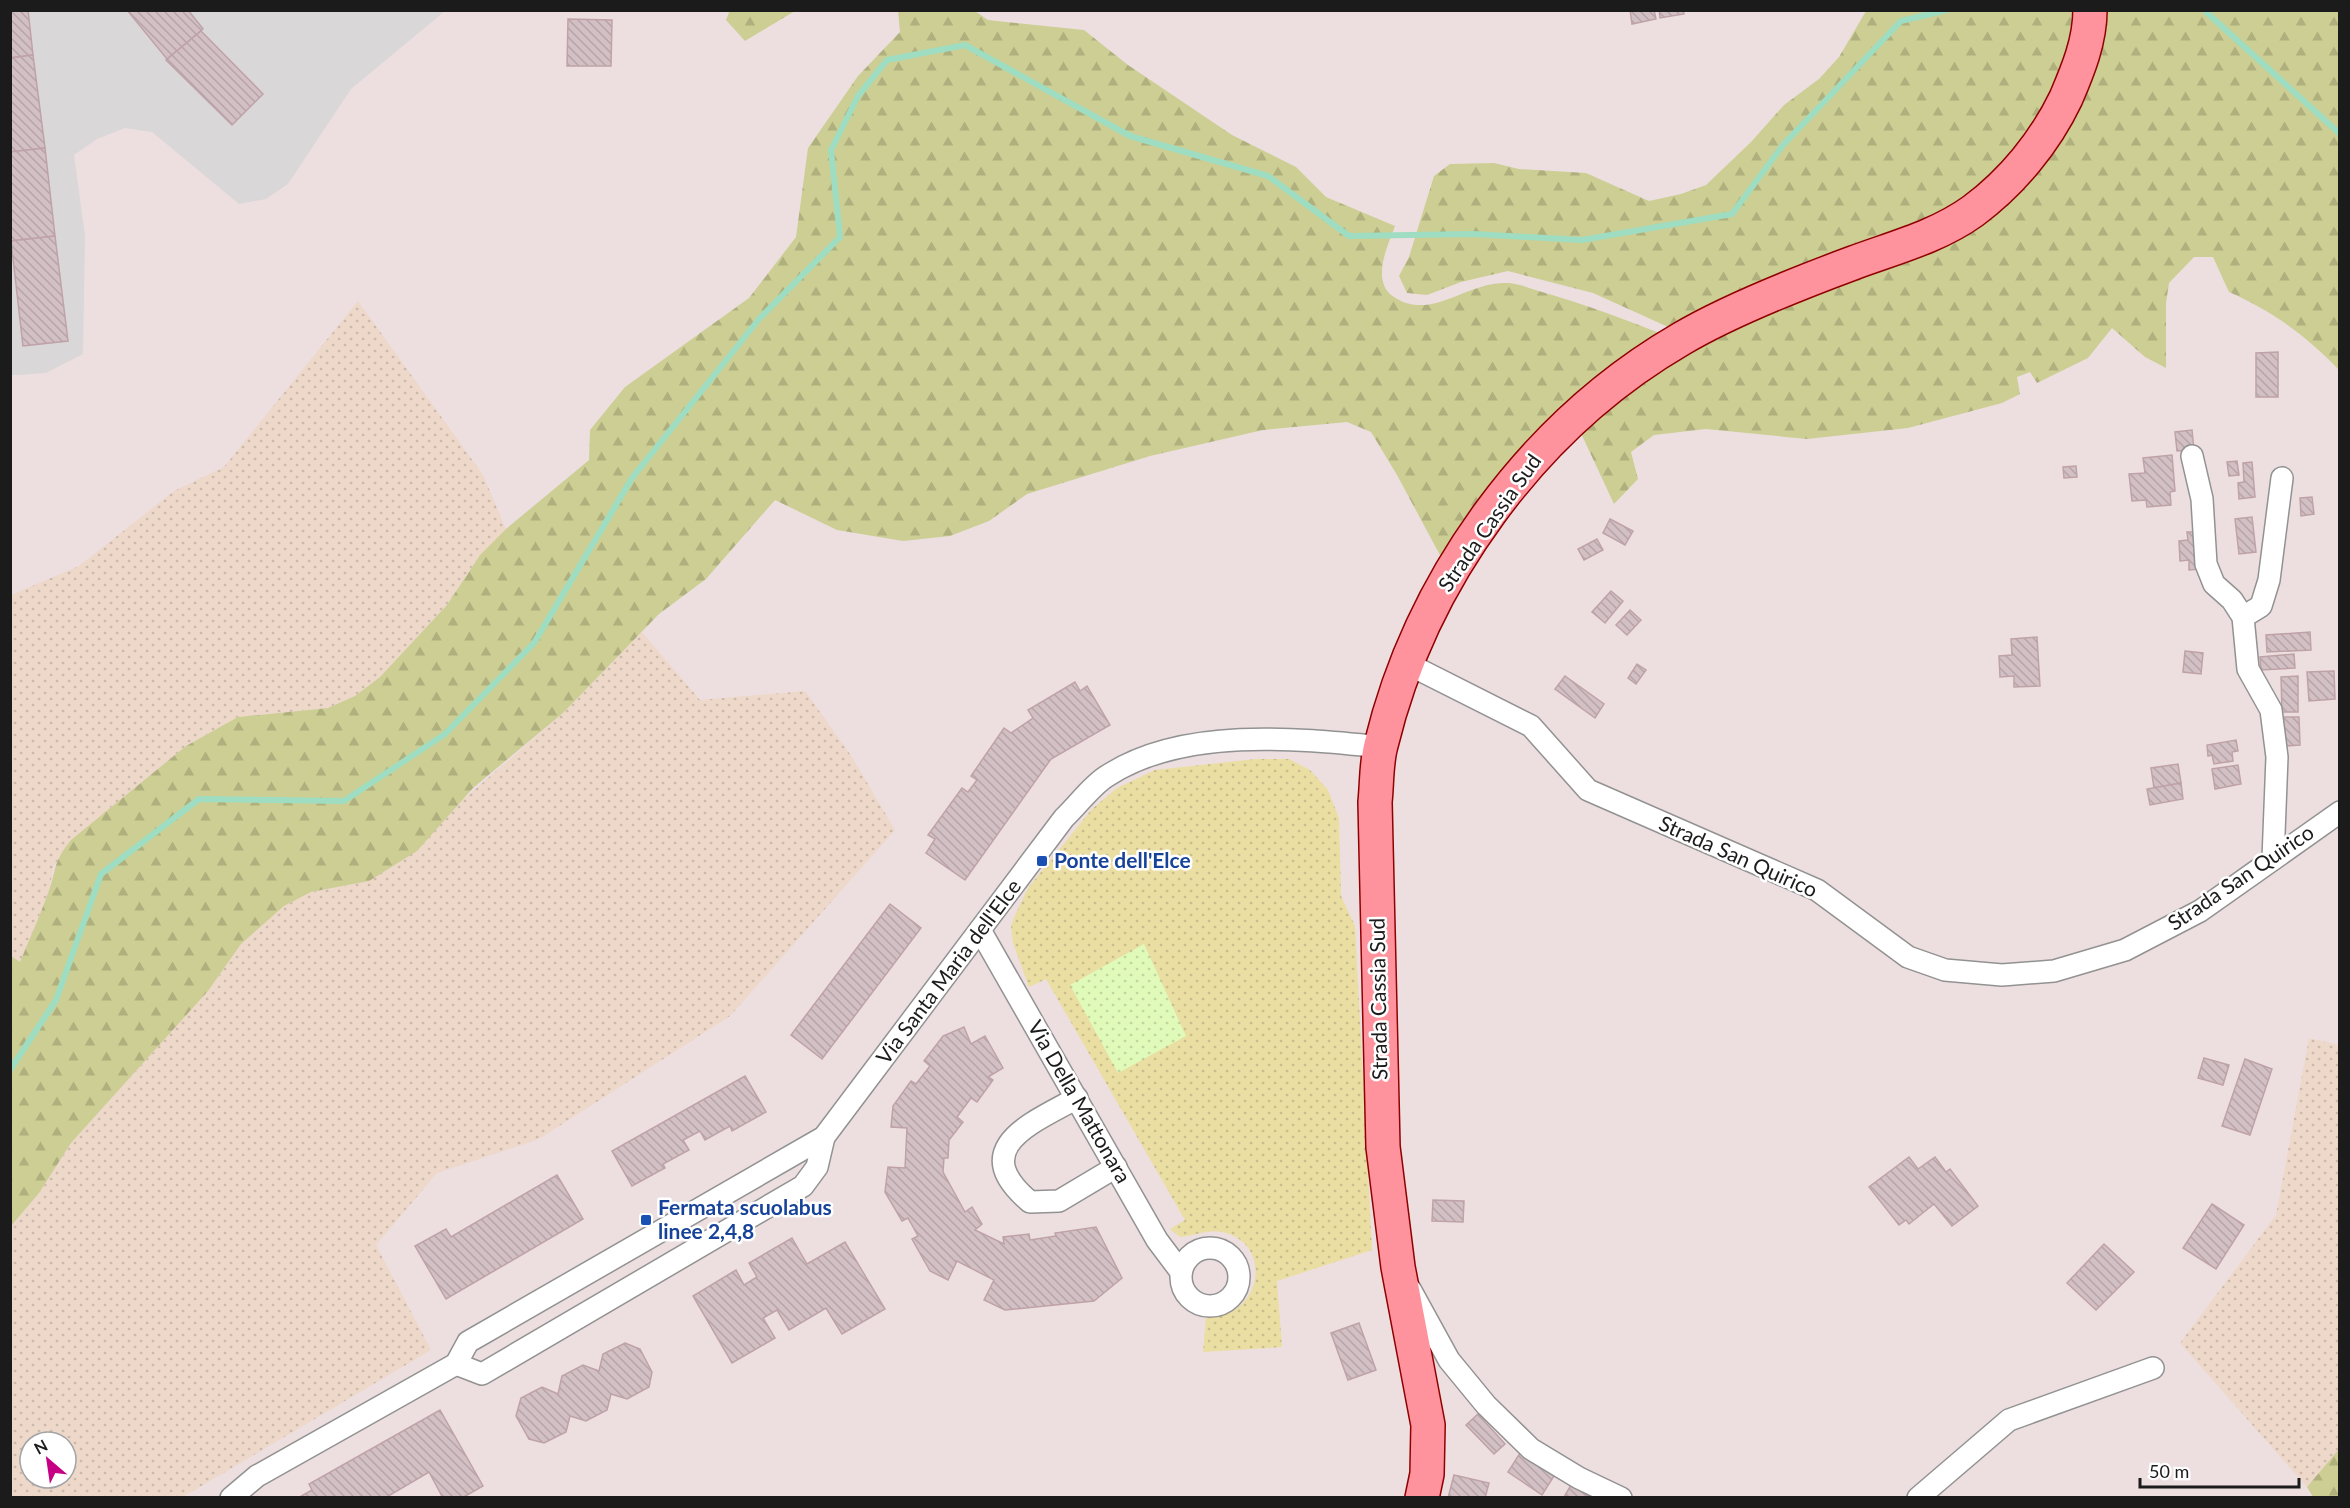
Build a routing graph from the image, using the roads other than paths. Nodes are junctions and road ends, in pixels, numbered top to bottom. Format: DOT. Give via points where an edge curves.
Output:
graph roads {
  1 [pos="2090,10"];
  2 [pos="2192,456"];
  3 [pos="2282,478"];
  4 [pos="2243,617"];
  5 [pos="1408,664"];
  6 [pos="1380,747"];
  7 [pos="2340,812"];
  8 [pos="2273,859"];
  9 [pos="980,930"];
  10 [pos="1077,1098"];
  11 [pos="824,1137"];
  12 [pos="1116,1167"];
  13 [pos="1398,1267"];
  14 [pos="1181,1272"];
  15 [pos="456,1364"];
  16 [pos="2153,1368"];
  17 [pos="231,1497"];
  18 [pos="1422,1497"];
  19 [pos="1621,1497"];
  20 [pos="1918,1497"];
  1 -- 5 [label="main road, Strada Cassia Sud" via="2084,50 2058,113 2037,147 2010,178 1973,211 1937,232 1822,274 1682,338 1620,378 1526,466 1460,557 1434,603"];
  2 -- 4 [label="street" via="2202,499 2206,564 2214,584"];
  3 -- 4 [label="street" via="2270,580 2261,606"];
  4 -- 8 [label="street" via="2248,669 2271,710 2277,757"];
  5 -- 6 [label="main road, Strada Cassia Sud"];
  5 -- 8 [label="street, Strada San Quirico" via="1531,726 1588,790 1817,890 1908,957 1945,970 2002,975 2054,971 2125,950 2200,911"];
  6 -- 9 [label="street, Via Santa Maria dell'Elce" via="1313,740 1211,742 1153,753 1106,777 1064,818"];
  6 -- 13 [label="main road, Strada Cassia Sud" via="1375,802 1383,1147"];
  7 -- 8 [label="street, Strada San Quirico"];
  9 -- 10 [label="street, Via Della Mattonara"];
  9 -- 11 [label="street, Via Santa Maria dell'Elce"];
  10 -- 12 [label="street, Via Della Mattonara"];
  10 -- 12 [label="street" via="1017,1131 1003,1164 1016,1189 1030,1202 1059,1201"];
  11 -- 15 [label="street, Via Santa Maria dell'Elce" via="468,1342"];
  11 -- 15 [label="street, Via Santa Maria dell'Elce" via="817,1167 802,1186 482,1374"];
  12 -- 14 [label="street, Via Della Mattonara" via="1157,1240"];
  13 -- 18 [label="main road, Strada Cassia Sud" via="1428,1425 1427,1474"];
  13 -- 19 [label="street" via="1449,1360 1486,1405 1531,1449"];
  15 -- 17 [label="street, Via Santa Maria dell'Elce" via="257,1476"];
  16 -- 20 [label="street" via="2009,1420"];
}
